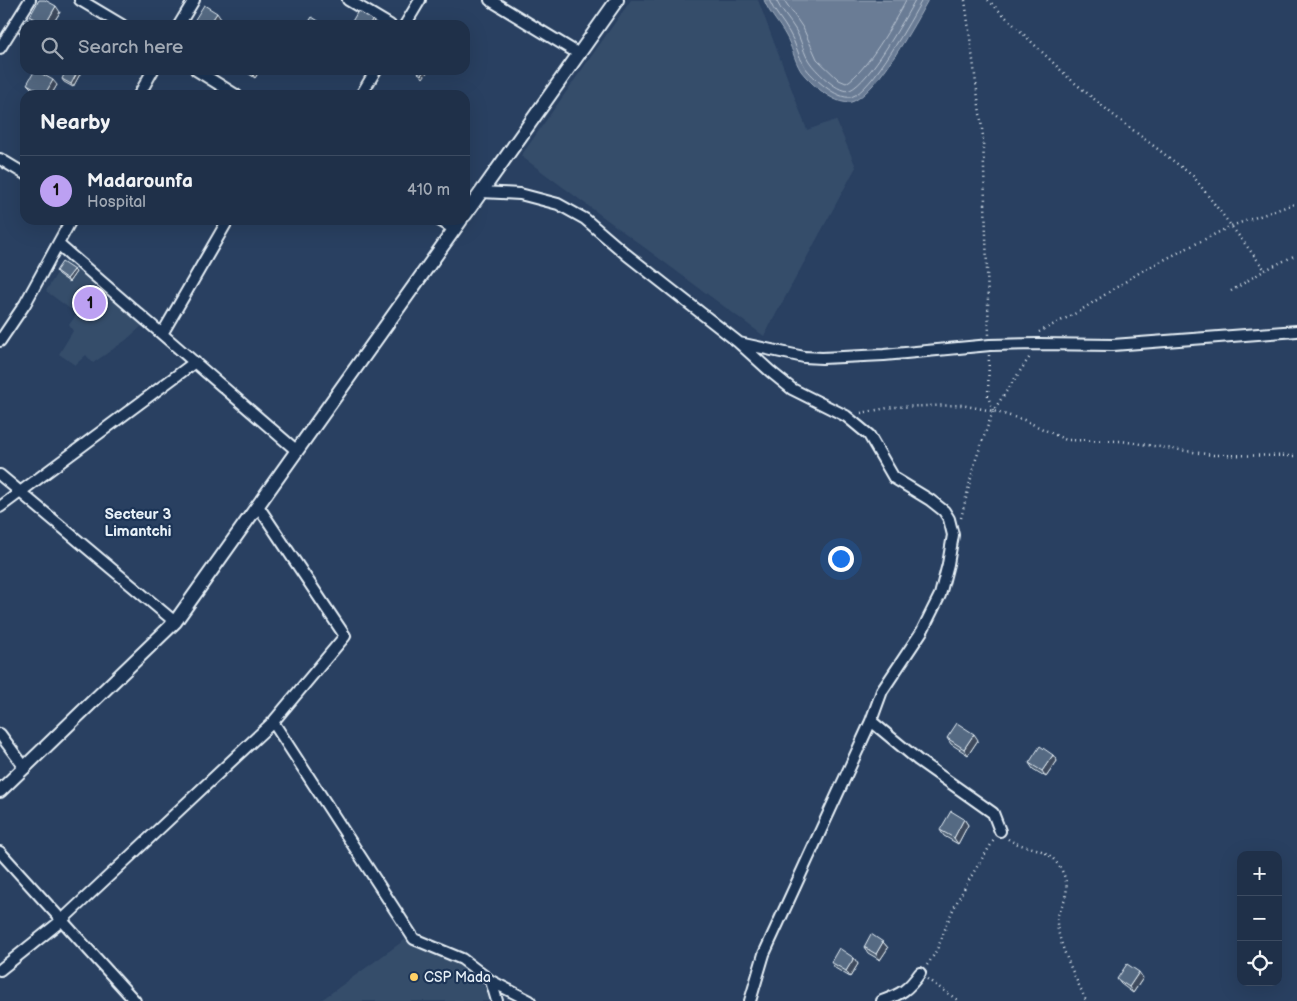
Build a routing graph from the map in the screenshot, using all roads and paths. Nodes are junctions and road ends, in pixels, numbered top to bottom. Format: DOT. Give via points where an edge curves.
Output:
graph roads {
  1 [pos="30,0"];
  2 [pos="80,0"];
  3 [pos="194,0"];
  4 [pos="348,0"];
  5 [pos="420,0"];
  6 [pos="490,0"];
  7 [pos="617,0"];
  8 [pos="965,0"];
  9 [pos="988,0"];
  10 [pos="114,20"];
  11 [pos="182,20"];
  12 [pos="382,20"];
  13 [pos="408,20"];
  14 [pos="0,48"];
  15 [pos="579,54"];
  16 [pos="150,75"];
  17 [pos="204,75"];
  18 [pos="373,75"];
  19 [pos="142,90"];
  20 [pos="228,90"];
  21 [pos="364,90"];
  22 [pos="0,159"];
  23 [pos="20,171"];
  24 [pos="481,192"];
  25 [pos="1297,203"];
  26 [pos="470,207"];
  27 [pos="68,225"];
  28 [pos="225,225"];
  29 [pos="458,225"];
  30 [pos="1231,226"];
  31 [pos="58,244"];
  32 [pos="1296,255"];
  33 [pos="1265,270"];
  34 [pos="1231,291"];
  35 [pos="1049,327"];
  36 [pos="1297,332"];
  37 [pos="162,334"];
  38 [pos="1033,334"];
  39 [pos="0,341"];
  40 [pos="738,342"];
  41 [pos="1039,344"];
  42 [pos="990,345"];
  43 [pos="195,362"];
  44 [pos="993,411"];
  45 [pos="846,416"];
  46 [pos="297,451"];
  47 [pos="1297,456"];
  48 [pos="0,475"];
  49 [pos="20,492"];
  50 [pos="0,506"];
  51 [pos="258,506"];
  52 [pos="953,535"];
  53 [pos="175,622"];
  54 [pos="871,721"];
  55 [pos="273,722"];
  56 [pos="0,734"];
  57 [pos="25,768"];
  58 [pos="0,791"];
  59 [pos="1000,831"];
  60 [pos="0,852"];
  61 [pos="61,921"];
  62 [pos="0,970"];
  63 [pos="920,973"];
  64 [pos="491,981"];
  65 [pos="136,1001"];
  66 [pos="497,1001"];
  67 [pos="530,1001"];
  68 [pos="750,1001"];
  69 [pos="882,1001"];
  70 [pos="959,1001"];
  71 [pos="1086,1001"];
  1 -- 14 [label="street"];
  2 -- 10 [label="street"];
  3 -- 11 [label="street"];
  4 -- 12 [label="street"];
  5 -- 13 [label="street"];
  6 -- 15 [label="street"];
  7 -- 15 [label="street"];
  8 -- 42 [label="path" via="983,136"];
  9 -- 30 [label="path" via="1069,78 1193,176"];
  15 -- 24 [label="street"];
  16 -- 19 [label="street"];
  17 -- 20 [label="street"];
  18 -- 21 [label="street"];
  22 -- 23 [label="street"];
  24 -- 26 [label="street"];
  24 -- 40 [label="street" via="520,194 558,204 585,219"];
  25 -- 30 [label="path"];
  27 -- 31 [label="street"];
  28 -- 37 [label="street"];
  29 -- 46 [label="street"];
  30 -- 33 [label="path"];
  30 -- 35 [label="path" via="1142,271"];
  31 -- 37 [label="street"];
  31 -- 39 [label="street"];
  32 -- 33 [label="path"];
  33 -- 34 [label="path"];
  35 -- 38 [label="path"];
  35 -- 41 [label="path"];
  36 -- 41 [label="street" via="1113,345"];
  37 -- 43 [label="street"];
  40 -- 42 [label="street" via="822,358"];
  40 -- 45 [label="street" via="792,389"];
  41 -- 42 [label="street"];
  41 -- 44 [label="path"];
  42 -- 44 [label="path" via="988,396"];
  43 -- 46 [label="street"];
  43 -- 49 [label="street"];
  44 -- 45 [label="path" via="961,406 893,407"];
  44 -- 47 [label="path" via="1024,420 1066,440 1121,441 1213,454"];
  44 -- 52 [label="path" via="975,462 963,514"];
  45 -- 52 [label="street" via="869,435 894,478 944,511"];
  46 -- 51 [label="street"];
  48 -- 49 [label="street"];
  49 -- 50 [label="street"];
  49 -- 53 [label="street"];
  51 -- 53 [label="street"];
  51 -- 55 [label="street" via="345,636"];
  52 -- 54 [label="street" via="940,595 922,631 882,691"];
  53 -- 57 [label="street"];
  54 -- 59 [label="street" via="992,814"];
  54 -- 68 [label="street" via="764,954"];
  55 -- 61 [label="street"];
  55 -- 64 [label="street" via="414,939 462,959"];
  56 -- 57 [label="street"];
  57 -- 58 [label="street"];
  59 -- 63 [label="path" via="969,878 936,953"];
  59 -- 71 [label="path" via="1017,844 1049,855 1062,871 1067,891 1057,912 1057,927 1060,942"];
  60 -- 61 [label="street"];
  61 -- 62 [label="street"];
  61 -- 65 [label="street"];
  63 -- 69 [label="street" via="902,993"];
  63 -- 70 [label="path"];
  64 -- 66 [label="street"];
  64 -- 67 [label="street"];
}
